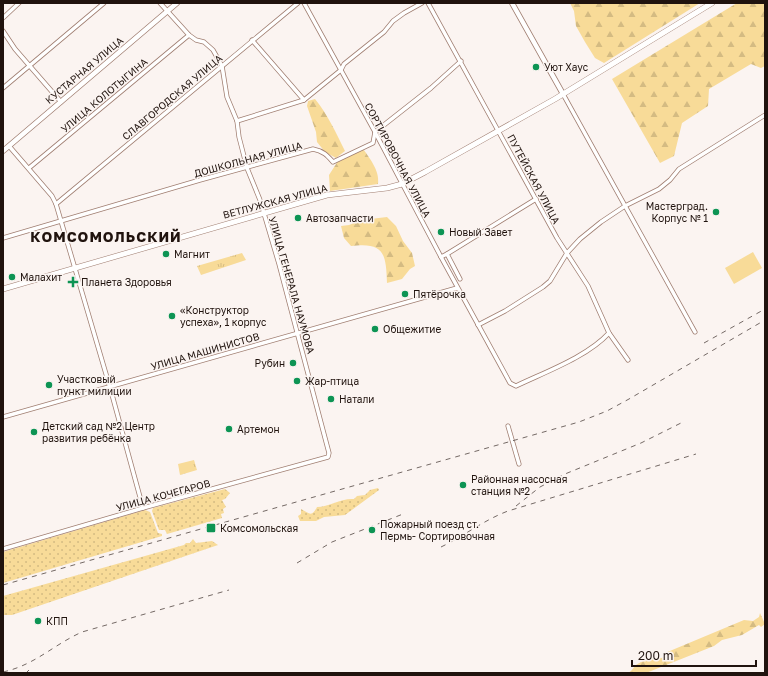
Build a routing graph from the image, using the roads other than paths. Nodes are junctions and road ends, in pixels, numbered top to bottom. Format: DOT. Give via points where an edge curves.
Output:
graph roads {
  1 [pos="19,3"];
  2 [pos="104,3"];
  3 [pos="160,3"];
  4 [pos="177,3"];
  5 [pos="298,3"];
  6 [pos="304,3"];
  7 [pos="422,3"];
  8 [pos="428,3"];
  9 [pos="512,3"];
  10 [pos="712,3"];
  11 [pos="168,11"];
  12 [pos="3,18"];
  13 [pos="3,31"];
  14 [pos="189,35"];
  15 [pos="252,40"];
  16 [pos="461,61"];
  17 [pos="29,66"];
  18 [pos="222,66"];
  19 [pos="341,70"];
  20 [pos="3,88"];
  21 [pos="563,94"];
  22 [pos="304,100"];
  23 [pos="61,102"];
  24 [pos="765,115"];
  25 [pos="237,121"];
  26 [pos="499,131"];
  27 [pos="375,132"];
  28 [pos="9,146"];
  29 [pos="3,151"];
  30 [pos="29,168"];
  31 [pos="247,168"];
  32 [pos="402,184"];
  33 [pos="536,199"];
  34 [pos="56,204"];
  35 [pos="625,206"];
  36 [pos="263,213"];
  37 [pos="62,222"];
  38 [pos="3,238"];
  39 [pos="567,253"];
  40 [pos="447,254"];
  41 [pos="441,257"];
  42 [pos="75,268"];
  43 [pos="460,279"];
  44 [pos="457,288"];
  45 [pos="3,289"];
  46 [pos="478,325"];
  47 [pos="695,332"];
  48 [pos="297,333"];
  49 [pos="609,333"];
  50 [pos="628,360"];
  51 [pos="110,386"];
  52 [pos="3,417"];
  53 [pos="508,426"];
  54 [pos="328,457"];
  55 [pos="519,464"];
  56 [pos="143,508"];
  57 [pos="3,549"];
  1 -- 12 [label="street"];
  2 -- 17 [label="street"];
  3 -- 11 [label="street, УЛИЦА ГЕНЕРАЛА НАУМОВА"];
  4 -- 11 [label="street, КУСТАРНАЯ УЛИЦА"];
  5 -- 15 [label="street, СЛАВГОРОДСКАЯ УЛИЦА"];
  6 -- 19 [label="street, СОРТИРОВОЧНАЯ УЛИЦА"];
  7 -- 19 [label="street" via="393,21 384,32 344,64"];
  8 -- 16 [label="street, ПУТЕЙСКАЯ УЛИЦА"];
  9 -- 21 [label="street"];
  10 -- 21 [label="main road, ВЕТЛУЖСКАЯ УЛИЦА"];
  11 -- 14 [label="street, УЛИЦА ГЕНЕРАЛА НАУМОВА"];
  11 -- 23 [label="street, КУСТАРНАЯ УЛИЦА"];
  13 -- 17 [label="street"];
  14 -- 18 [label="street, УЛИЦА ГЕНЕРАЛА НАУМОВА" via="204,42 213,50"];
  14 -- 30 [label="street, УЛИЦА КОЛОТЫГИНА"];
  15 -- 18 [label="street, СЛАВГОРОДСКАЯ УЛИЦА"];
  15 -- 22 [label="street"];
  16 -- 26 [label="street, ПУТЕЙСКАЯ УЛИЦА"];
  16 -- 27 [label="street, ДОШКОЛЬНАЯ УЛИЦА"];
  17 -- 20 [label="street"];
  17 -- 23 [label="street"];
  18 -- 25 [label="street, УЛИЦА ГЕНЕРАЛА НАУМОВА" via="227,98"];
  18 -- 34 [label="street, СЛАВГОРОДСКАЯ УЛИЦА"];
  19 -- 22 [label="street"];
  19 -- 27 [label="street, СОРТИРОВОЧНАЯ УЛИЦА"];
  21 -- 26 [label="main road, ВЕТЛУЖСКАЯ УЛИЦА"];
  21 -- 35 [label="street"];
  22 -- 25 [label="street"];
  23 -- 28 [label="street, КУСТАРНАЯ УЛИЦА"];
  24 -- 35 [label="street" via="679,169 659,189"];
  25 -- 31 [label="street, УЛИЦА ГЕНЕРАЛА НАУМОВА"];
  26 -- 32 [label="main road, ВЕТЛУЖСКАЯ УЛИЦА"];
  26 -- 33 [label="street, ПУТЕЙСКАЯ УЛИЦА"];
  27 -- 31 [label="street, ДОШКОЛЬНАЯ УЛИЦА" via="373,143 333,162 327,154 313,149"];
  27 -- 32 [label="street, СОРТИРОВОЧНАЯ УЛИЦА"];
  28 -- 29 [label="street, КУСТАРНАЯ УЛИЦА"];
  28 -- 30 [label="street"];
  30 -- 34 [label="street"];
  31 -- 36 [label="street, УЛИЦА ГЕНЕРАЛА НАУМОВА"];
  31 -- 37 [label="street, ДОШКОЛЬНАЯ УЛИЦА"];
  32 -- 36 [label="main road, ВЕТЛУЖСКАЯ УЛИЦА" via="327,195"];
  32 -- 41 [label="street, СОРТИРОВОЧНАЯ УЛИЦА"];
  33 -- 39 [label="street, ПУТЕЙСКАЯ УЛИЦА"];
  33 -- 40 [label="street"];
  34 -- 37 [label="street"];
  35 -- 39 [label="street" via="580,239"];
  35 -- 47 [label="street"];
  36 -- 42 [label="main road, ВЕТЛУЖСКАЯ УЛИЦА"];
  36 -- 48 [label="street, УЛИЦА ГЕНЕРАЛА НАУМОВА"];
  37 -- 38 [label="street, ДОШКОЛЬНАЯ УЛИЦА"];
  37 -- 42 [label="street"];
  39 -- 46 [label="street" via="550,281 543,287"];
  39 -- 49 [label="street, ПУТЕЙСКАЯ УЛИЦА" via="588,286"];
  40 -- 41 [label="street"];
  40 -- 43 [label="street"];
  41 -- 44 [label="street, СОРТИРОВОЧНАЯ УЛИЦА"];
  42 -- 45 [label="main road, ВЕТЛУЖСКАЯ УЛИЦА"];
  42 -- 51 [label="street"];
  44 -- 46 [label="street, СОРТИРОВОЧНАЯ УЛИЦА"];
  44 -- 48 [label="street, УЛИЦА МАШИНИСТОВ"];
  46 -- 49 [label="street, СОРТИРОВОЧНАЯ УЛИЦА" via="510,383 516,386 580,354 600,342"];
  48 -- 51 [label="street, УЛИЦА МАШИНИСТОВ"];
  48 -- 54 [label="street, УЛИЦА ГЕНЕРАЛА НАУМОВА"];
  49 -- 50 [label="street, ПУТЕЙСКАЯ УЛИЦА"];
  51 -- 52 [label="street, УЛИЦА МАШИНИСТОВ"];
  51 -- 56 [label="street"];
  53 -- 55 [label="street"];
  54 -- 56 [label="street, УЛИЦА КОЧЕГАРОВ"];
  56 -- 57 [label="street, УЛИЦА КОЧЕГАРОВ"];
}
